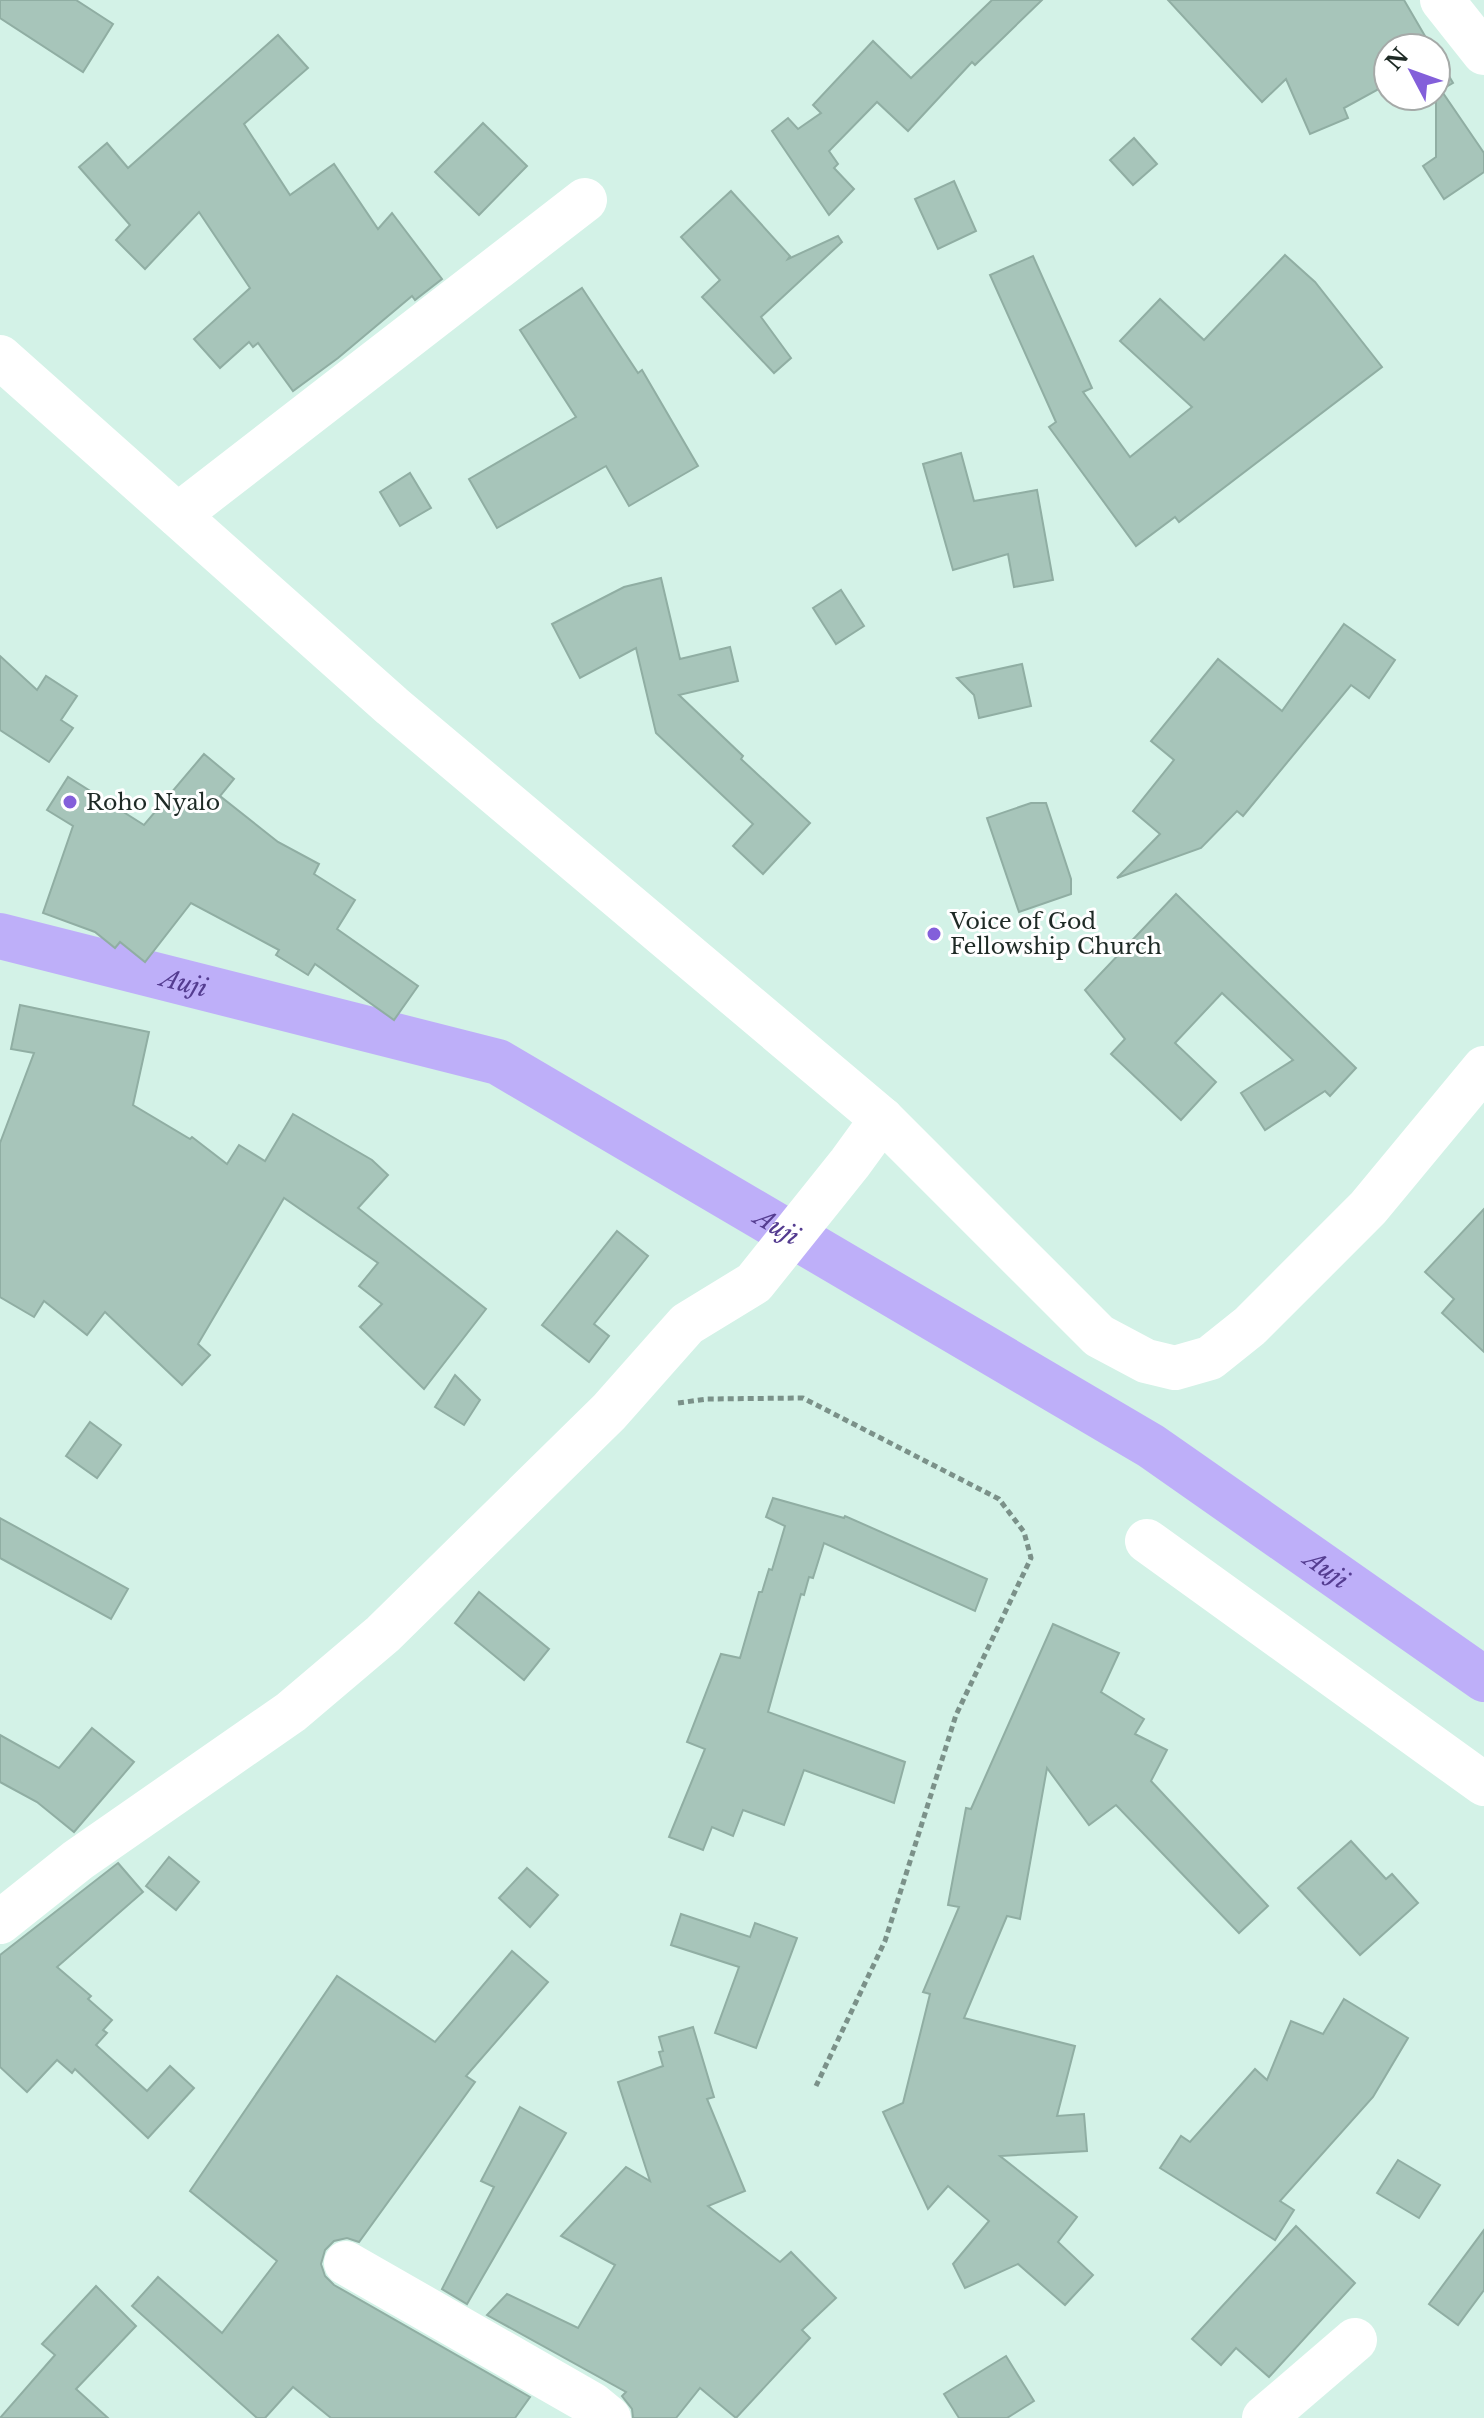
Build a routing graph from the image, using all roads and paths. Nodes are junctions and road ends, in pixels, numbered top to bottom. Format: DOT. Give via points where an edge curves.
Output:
graph roads {
  1 [pos="1442,0"];
  2 [pos="1484,53"];
  3 [pos="585,200"];
  4 [pos="0,357"];
  5 [pos="178,515"];
  6 [pos="1484,1068"];
  7 [pos="882,1119"];
  8 [pos="609,1412"];
  9 [pos="1147,1541"];
  10 [pos="1484,1784"];
  11 [pos="0,1922"];
  12 [pos="816,2086"];
  13 [pos="346,2263"];
  14 [pos="1355,2340"];
  15 [pos="609,2418"];
  16 [pos="1264,2418"];
  1 -- 2 [label="street"];
  3 -- 5 [label="street"];
  4 -- 5 [label="street"];
  5 -- 7 [label="street" via="392,706"];
  6 -- 7 [label="street" via="1368,1208 1250,1326 1210,1358 1175,1368 1146,1361 1099,1336"];
  7 -- 8 [label="street" via="754,1283 687,1324"];
  8 -- 11 [label="street" via="326,1684 78,1860"];
  8 -- 12 [label="path" via="707,1399 803,1398 999,1499 1024,1532 1031,1558 956,1715 885,1941"];
  9 -- 10 [label="street"];
  13 -- 15 [label="street"];
  14 -- 16 [label="street"];
}
